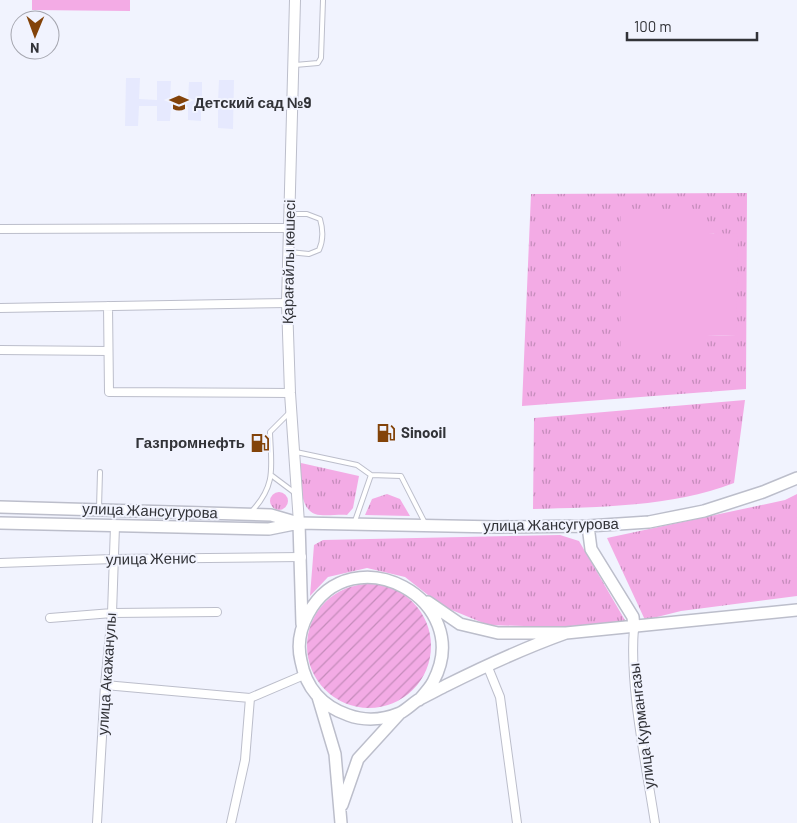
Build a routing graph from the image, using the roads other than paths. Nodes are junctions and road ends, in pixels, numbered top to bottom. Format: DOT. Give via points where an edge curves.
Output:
graph roads {
  1 [pos="295,0"];
  2 [pos="324,0"];
  3 [pos="293,65"];
  4 [pos="289,214"];
  5 [pos="290,228"];
  6 [pos="0,229"];
  7 [pos="289,252"];
  8 [pos="288,303"];
  9 [pos="108,306"];
  10 [pos="0,308"];
  11 [pos="0,350"];
  12 [pos="108,351"];
  13 [pos="290,393"];
  14 [pos="291,412"];
  15 [pos="294,452"];
  16 [pos="100,472"];
  17 [pos="271,475"];
  18 [pos="371,475"];
  19 [pos="797,478"];
  20 [pos="297,495"];
  21 [pos="0,507"];
  22 [pos="103,510"];
  23 [pos="249,514"];
  24 [pos="0,523"];
  25 [pos="299,523"];
  26 [pos="354,524"];
  27 [pos="111,526"];
  28 [pos="426,526"];
  29 [pos="588,526"];
  30 [pos="302,557"];
  31 [pos="113,559"];
  32 [pos="0,562"];
  33 [pos="422,598"];
  34 [pos="797,610"];
  35 [pos="112,612"];
  36 [pos="217,612"];
  37 [pos="50,618"];
  38 [pos="302,626"];
  39 [pos="634,628"];
  40 [pos="566,633"];
  41 [pos="487,665"];
  42 [pos="304,675"];
  43 [pos="105,685"];
  44 [pos="318,697"];
  45 [pos="250,698"];
  46 [pos="419,700"];
  47 [pos="400,713"];
  48 [pos="340,809"];
  49 [pos="97,823"];
  50 [pos="231,823"];
  51 [pos="340,823"];
  52 [pos="517,823"];
  53 [pos="655,823"];
  1 -- 3 [label="street, Қарағайлы көшесі"];
  2 -- 3 [label="lane" via="321,58 318,64"];
  3 -- 4 [label="street, Қарағайлы көшесі"];
  4 -- 5 [label="street, Қарағайлы көшесі"];
  4 -- 7 [label="lane" via="315,216 322,226 319,250 309,254"];
  5 -- 6 [label="street"];
  5 -- 7 [label="street, Қарағайлы көшесі"];
  7 -- 8 [label="street, Қарағайлы көшесі"];
  8 -- 9 [label="street"];
  8 -- 13 [label="street, Қарағайлы көшесі"];
  9 -- 10 [label="street"];
  9 -- 12 [label="street"];
  11 -- 12 [label="street"];
  12 -- 13 [label="street" via="109,392"];
  13 -- 14 [label="street, Қарағайлы көшесі"];
  14 -- 15 [label="street, Қарағайлы көшесі"];
  14 -- 17 [label="lane" via="280,419 270,432"];
  15 -- 18 [label="lane" via="358,464"];
  15 -- 20 [label="street, Қарағайлы көшесі"];
  16 -- 22 [label="lane"];
  17 -- 20 [label="lane"];
  17 -- 23 [label="lane" via="265,497"];
  18 -- 26 [label="lane"];
  18 -- 28 [label="lane" via="402,476"];
  19 -- 29 [label="main road, улица Жансугурова" via="704,511 649,522"];
  20 -- 25 [label="street, Қарағайлы көшесі"];
  21 -- 22 [label="main road, улица Жансугурова"];
  22 -- 23 [label="main road, улица Жансугурова"];
  22 -- 27 [label="main road"];
  23 -- 25 [label="main road, улица Жансугурова" via="271,515"];
  24 -- 27 [label="main road, улица Жансугурова"];
  25 -- 26 [label="main road, улица Жансугурова"];
  25 -- 27 [label="main road, улица Жансугурова" via="268,529"];
  25 -- 30 [label="main road"];
  26 -- 28 [label="main road, улица Жансугурова"];
  27 -- 31 [label="street, улица Акажанулы"];
  28 -- 29 [label="main road, улица Жансугурова"];
  29 -- 39 [label="main road" via="591,549 633,617"];
  30 -- 31 [label="street, улица Женис"];
  30 -- 38 [label="main road"];
  31 -- 32 [label="street, улица Женис"];
  31 -- 35 [label="street, улица Акажанулы"];
  33 -- 38 [label="main road" via="402,584 386,579 354,578 332,588 314,604"];
  33 -- 40 [label="main road" via="460,624 498,633"];
  33 -- 46 [label="main road" via="434,617 441,638 441,653 433,682"];
  34 -- 39 [label="main road"];
  35 -- 36 [label="street"];
  35 -- 37 [label="street"];
  35 -- 43 [label="street, улица Акажанулы"];
  38 -- 42 [label="main road" via="298,650"];
  39 -- 40 [label="main road"];
  39 -- 53 [label="street, улица Курмангазы" via="639,710"];
  40 -- 41 [label="main road"];
  41 -- 46 [label="main road"];
  41 -- 52 [label="street" via="500,697"];
  42 -- 44 [label="main road"];
  42 -- 45 [label="street"];
  43 -- 45 [label="street"];
  43 -- 49 [label="street, улица Акажанулы"];
  44 -- 47 [label="main road" via="336,710 356,718 379,719"];
  44 -- 48 [label="main road" via="335,754"];
  45 -- 50 [label="street" via="244,760"];
  46 -- 47 [label="main road"];
  47 -- 48 [label="main road" via="358,759"];
  48 -- 51 [label="main road"];
}
